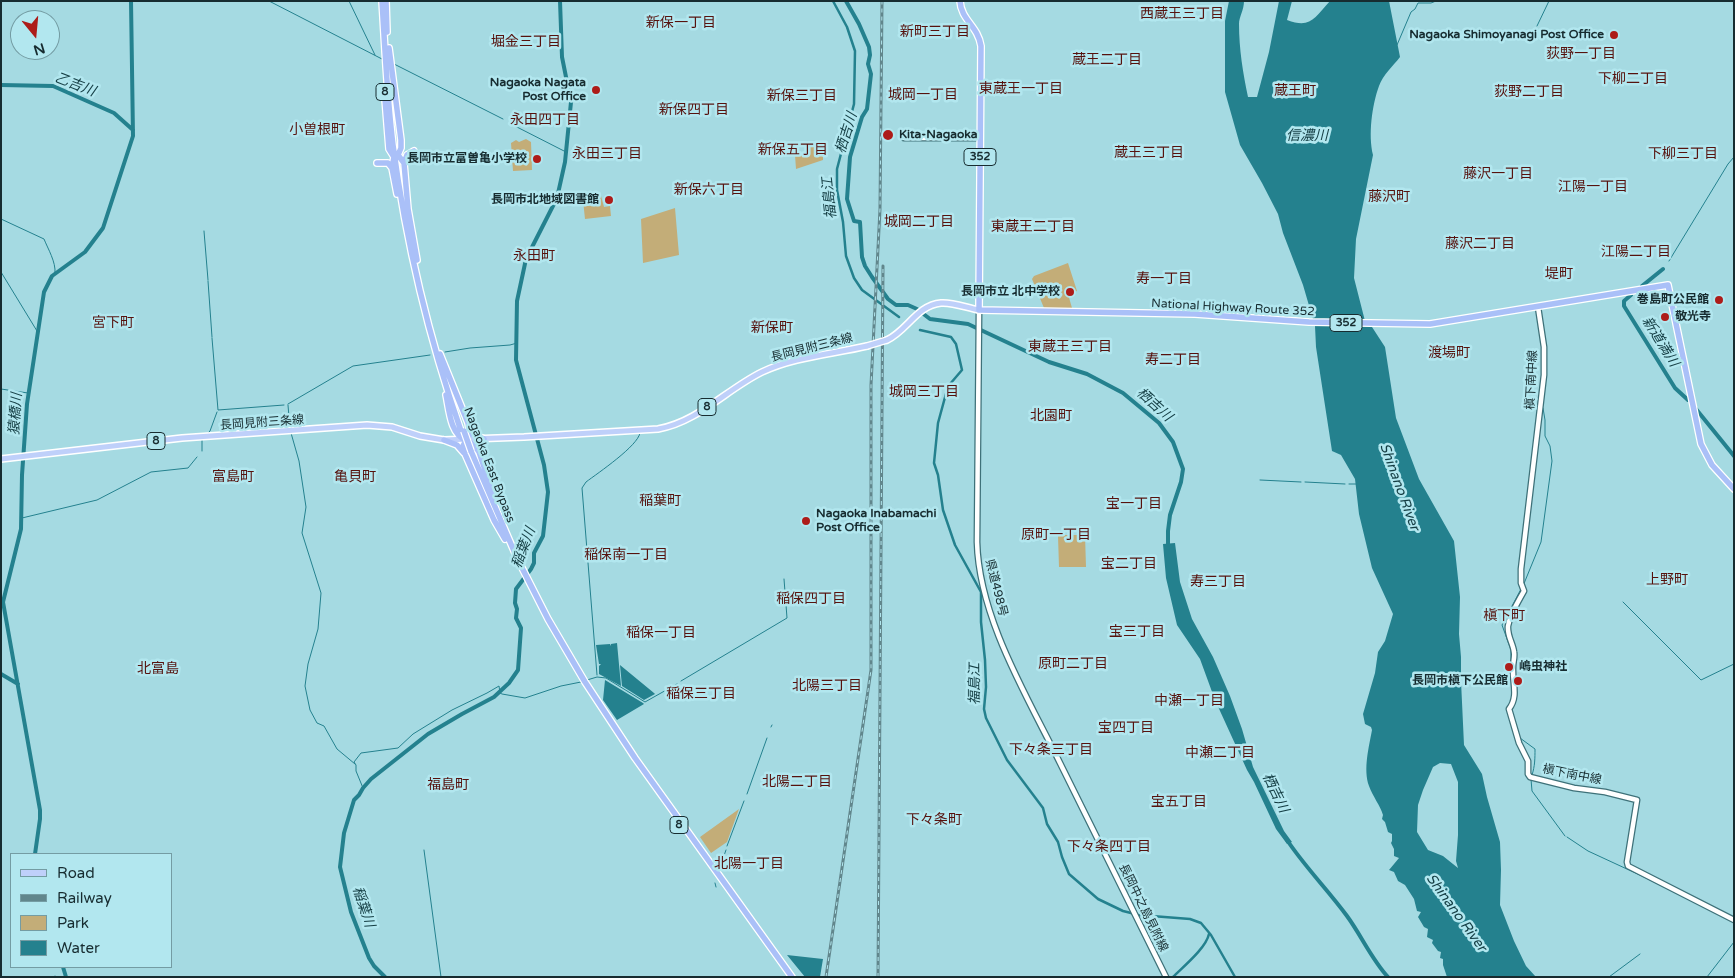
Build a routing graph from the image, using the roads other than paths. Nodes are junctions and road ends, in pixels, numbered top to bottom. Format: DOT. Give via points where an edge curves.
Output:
graph roads {
  1 [pos="383,1"];
  2 [pos="960,1"];
  3 [pos="383,22"];
  4 [pos="904,138"];
  5 [pos="980,138"];
  6 [pos="397,142"];
  7 [pos="388,149"];
  8 [pos="404,163"];
  9 [pos="396,169"];
  10 [pos="418,272"];
  11 [pos="1538,307"];
  12 [pos="979,310"];
  13 [pos="437,352"];
  14 [pos="468,423"];
  15 [pos="454,427"];
  16 [pos="485,439"];
  17 [pos="444,440"];
  18 [pos="466,440"];
  19 [pos="468,452"];
  20 [pos="479,452"];
  21 [pos="1,458"];
  22 [pos="1734,489"];
  23 [pos="519,564"];
  24 [pos="582,681"];
  25 [pos="1075,794"];
  26 [pos="1734,920"];
  27 [pos="1164,976"];
  28 [pos="790,977"];
  1 -- 3 [label="highway, 8"];
  1 -- 6 [label="highway, Nagaoka East Bypass / 8"];
  2 -- 5 [label="highway, 352" via="961,11 981,46"];
  3 -- 6 [label="highway, Nagaoka East Bypass / 8"];
  3 -- 7 [label="highway, 8"];
  4 -- 5 [label="main road"];
  5 -- 12 [label="highway, 352"];
  6 -- 8 [label="highway, 8" via="401,150 398,155"];
  6 -- 8 [label="highway" via="412,151"];
  6 -- 9 [label="highway, Nagaoka East Bypass / 8"];
  7 -- 9 [label="highway, 8" via="394,157"];
  7 -- 9 [label="highway" via="388,154 379,162 388,163"];
  8 -- 10 [label="highway, 8"];
  9 -- 10 [label="highway, Nagaoka East Bypass / 8"];
  9 -- 13 [label="highway, Nagaoka East Bypass / 8" via="414,266"];
  10 -- 13 [label="highway, Nagaoka East Bypass / 8"];
  11 -- 12 [label="highway, National Highway Route 352 / 352" via="1411,324"];
  11 -- 22 [label="highway, National Highway Route 352 / 352" via="1668,285 1701,444 1712,465"];
  11 -- 26 [label="main road, 槇下南中線" via="1544,375 1521,569 1524,591 1508,629 1514,651 1515,688 1509,709 1528,761 1528,774 1567,787 1608,792 1637,800 1628,866"];
  12 -- 16 [label="main road, 長岡見附三条線 / 8, bridge" via="945,303 927,307 901,332 887,340 771,368 710,406 669,426"];
  12 -- 25 [label="main road, 県道498号" via="979,570 1001,644"];
  13 -- 14 [label="highway"];
  13 -- 15 [label="highway"];
  13 -- 19 [label="highway, Nagaoka East Bypass / 8, bridge"];
  14 -- 16 [label="highway" via="475,435"];
  14 -- 18 [label="highway" via="470,434"];
  15 -- 17 [label="highway" via="453,436"];
  15 -- 18 [label="highway"];
  16 -- 18 [label="main road, 長岡見附三条線 / 8"];
  16 -- 20 [label="highway" via="478,444"];
  17 -- 18 [label="main road, 長岡見附三条線 / 8"];
  17 -- 19 [label="highway"];
  17 -- 21 [label="main road, 長岡見附三条線 / 8" via="367,425 187,438"];
  18 -- 19 [label="highway" via="463,446"];
  18 -- 20 [label="highway"];
  19 -- 23 [label="highway, Nagaoka East Bypass / 8"];
  19 -- 23 [label="highway, Nagaoka East Bypass / 8"];
  20 -- 23 [label="highway"];
  23 -- 24 [label="highway, Nagaoka East Bypass / 8"];
  23 -- 24 [label="highway, Nagaoka East Bypass / 8" via="532,596"];
  24 -- 28 [label="highway, Nagaoka East Bypass / 8" via="644,776"];
  25 -- 27 [label="main road, 長岡中之島見附線"];
}
